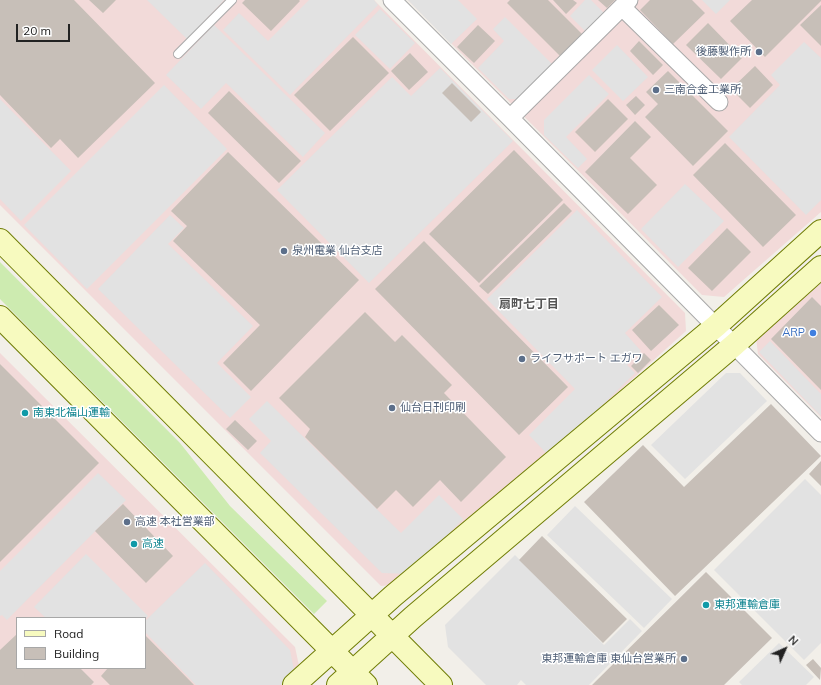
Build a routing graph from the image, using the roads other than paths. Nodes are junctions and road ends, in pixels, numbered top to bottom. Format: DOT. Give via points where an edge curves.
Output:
graph roads {
  1 [pos="232,0"];
  2 [pos="392,0"];
  3 [pos="626,3"];
  4 [pos="178,54"];
  5 [pos="719,102"];
  6 [pos="510,118"];
  7 [pos="821,231"];
  8 [pos="0,240"];
  9 [pos="821,267"];
  10 [pos="0,317"];
  11 [pos="716,326"];
  12 [pos="734,345"];
  13 [pos="821,433"];
  14 [pos="372,616"];
  15 [pos="392,636"];
  16 [pos="332,651"];
  17 [pos="352,680"];
  18 [pos="294,685"];
  19 [pos="441,685"];
  1 -- 4 [label="lane"];
  2 -- 6 [label="street"];
  3 -- 5 [label="street"];
  3 -- 6 [label="street"];
  6 -- 11 [label="street"];
  7 -- 11 [label="street"];
  8 -- 14 [label="street"];
  9 -- 12 [label="street"];
  10 -- 16 [label="street"];
  11 -- 12 [label="street"];
  11 -- 14 [label="street"];
  12 -- 13 [label="street"];
  12 -- 15 [label="street"];
  14 -- 15 [label="street"];
  14 -- 16 [label="street"];
  15 -- 17 [label="street"];
  15 -- 19 [label="street"];
  16 -- 17 [label="street"];
  16 -- 18 [label="street"];
}
